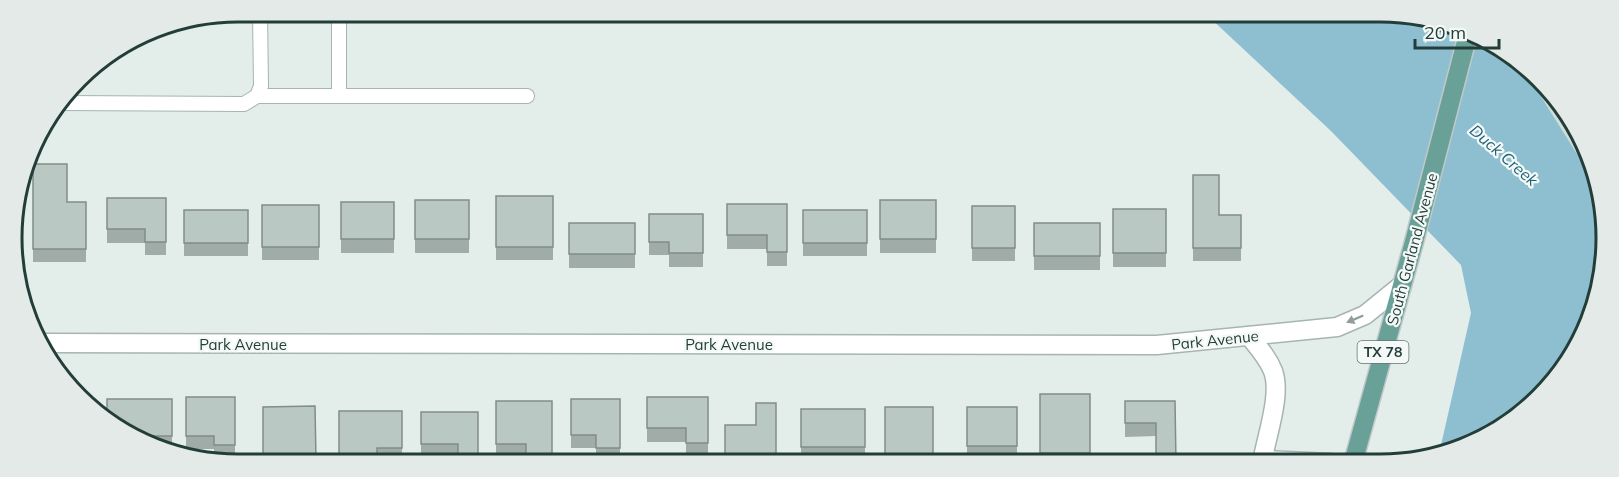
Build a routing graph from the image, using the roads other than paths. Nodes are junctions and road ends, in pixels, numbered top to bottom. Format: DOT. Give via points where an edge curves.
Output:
graph roads {
  1 [pos="260,22"];
  2 [pos="339,22"];
  3 [pos="1466,41"];
  4 [pos="257,96"];
  5 [pos="339,96"];
  6 [pos="527,96"];
  7 [pos="70,103"];
  8 [pos="1402,285"];
  9 [pos="1249,336"];
  10 [pos="50,343"];
  11 [pos="1264,454"];
  12 [pos="1355,454"];
  1 -- 4 [label="lane" via="261,86"];
  2 -- 5 [label="lane"];
  3 -- 8 [label="main road, South Garland Avenue / TX 78"];
  4 -- 5 [label="lane"];
  4 -- 7 [label="lane" via="244,104"];
  5 -- 6 [label="lane"];
  8 -- 9 [label="street, Park Avenue, one-way" via="1365,315 1337,327"];
  8 -- 12 [label="main road, South Garland Avenue / TX 78"];
  9 -- 10 [label="street, Park Avenue" via="1157,345"];
  9 -- 11 [label="street" via="1274,372 1276,392"];
}
